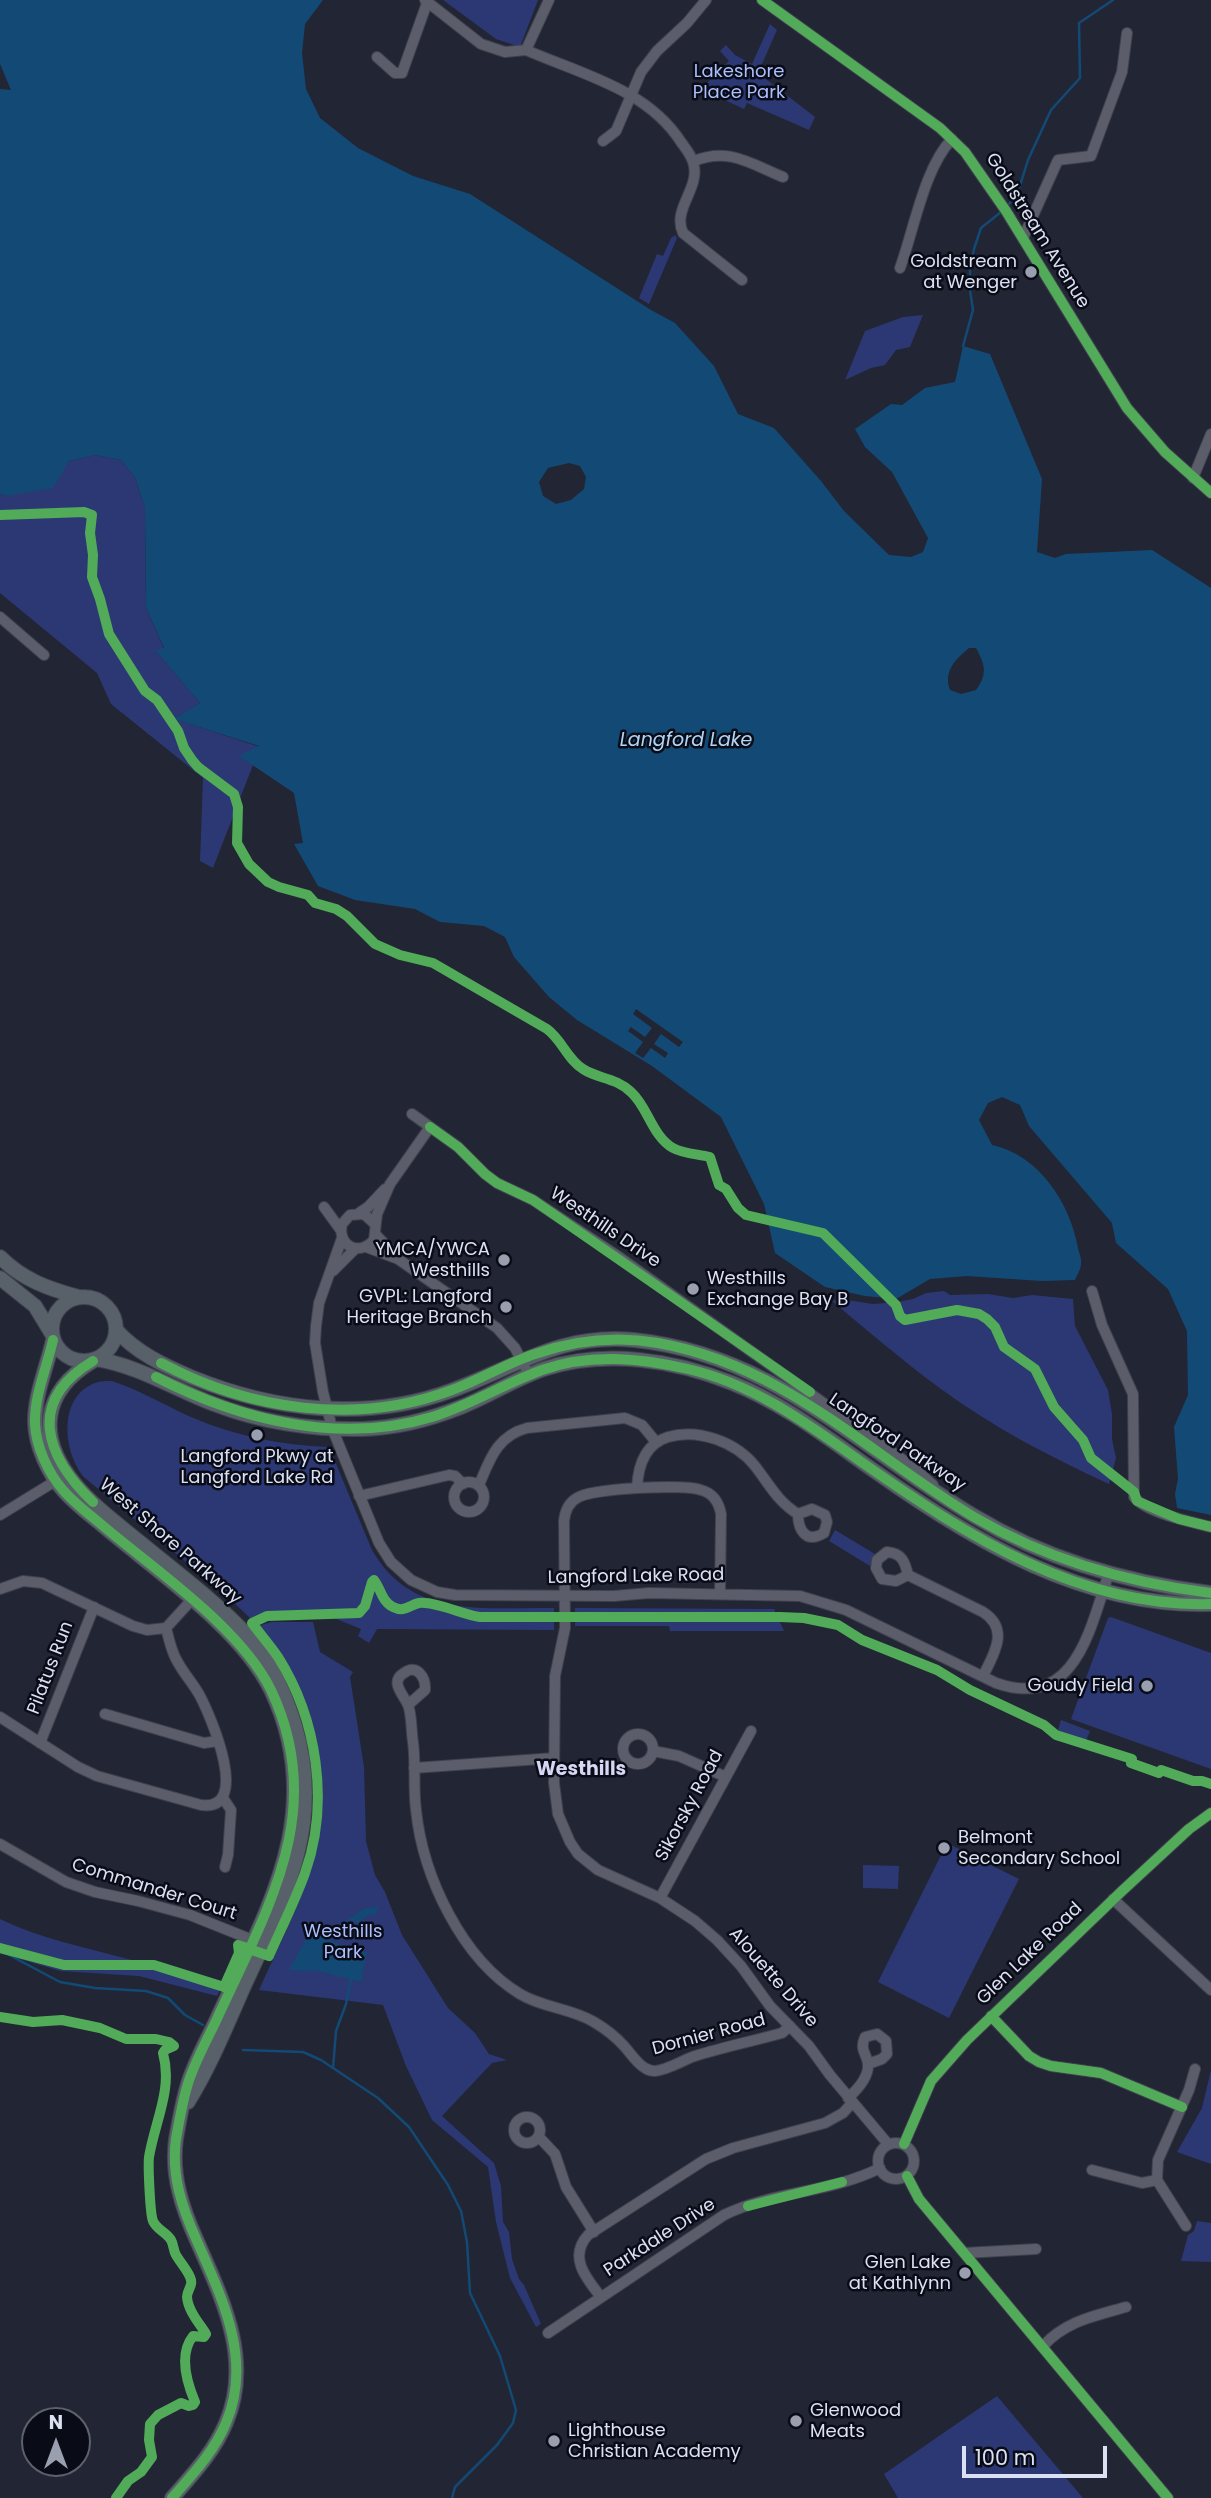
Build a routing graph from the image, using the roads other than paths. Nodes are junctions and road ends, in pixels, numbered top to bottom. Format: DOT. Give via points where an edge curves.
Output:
graph roads {
  1 [pos="549,0"];
  2 [pos="706,0"];
  3 [pos="762,0"];
  4 [pos="426,2"];
  5 [pos="1127,33"];
  6 [pos="526,50"];
  7 [pos="377,57"];
  8 [pos="631,94"];
  9 [pos="952,139"];
  10 [pos="603,141"];
  11 [pos="694,161"];
  12 [pos="783,177"];
  13 [pos="1023,238"];
  14 [pos="900,268"];
  15 [pos="743,280"];
  16 [pos="1211,434"];
  17 [pos="1193,478"];
  18 [pos="1211,493"];
  19 [pos="0,617"];
  20 [pos="44,654"];
  21 [pos="412,1114"];
  22 [pos="430,1127"];
  23 [pos="390,1184"];
  24 [pos="354,1214"];
  25 [pos="376,1230"];
  26 [pos="341,1234"];
  27 [pos="361,1248"];
  28 [pos="0,1257"];
  29 [pos="398,1259"];
  30 [pos="331,1273"];
  31 [pos="0,1278"];
  32 [pos="1092,1291"];
  33 [pos="79,1297"];
  34 [pos="116,1330"];
  35 [pos="52,1337"];
  36 [pos="94,1360"];
  37 [pos="521,1360"];
  38 [pos="530,1376"];
  39 [pos="327,1410"];
  40 [pos="332,1428"];
  41 [pos="656,1442"];
  42 [pos="62,1477"];
  43 [pos="463,1484"];
  44 [pos="479,1485"];
  45 [pos="637,1488"];
  46 [pos="359,1496"];
  47 [pos="944,1498"];
  48 [pos="798,1514"];
  49 [pos="0,1515"];
  50 [pos="1211,1527"];
  51 [pos="1109,1573"];
  52 [pos="908,1575"];
  53 [pos="0,1589"];
  54 [pos="1103,1592"];
  55 [pos="1211,1593"];
  56 [pos="720,1594"];
  57 [pos="195,1596"];
  58 [pos="564,1596"];
  59 [pos="1211,1604"];
  60 [pos="94,1607"];
  61 [pos="166,1628"];
  62 [pos="983,1676"];
  63 [pos="408,1704"];
  64 [pos="105,1714"];
  65 [pos="0,1717"];
  66 [pos="751,1731"];
  67 [pos="218,1741"];
  68 [pos="40,1743"];
  69 [pos="653,1751"];
  70 [pos="554,1758"];
  71 [pos="415,1768"];
  72 [pos="726,1777"];
  73 [pos="223,1798"];
  74 [pos="1211,1813"];
  75 [pos="0,1844"];
  76 [pos="225,1867"];
  77 [pos="660,1898"];
  78 [pos="1113,1899"];
  79 [pos="258,1942"];
  80 [pos="1211,1990"];
  81 [pos="992,2016"];
  82 [pos="790,2026"];
  83 [pos="868,2064"];
  84 [pos="1195,2069"];
  85 [pos="850,2100"];
  86 [pos="1182,2107"];
  87 [pos="538,2137"];
  88 [pos="888,2144"];
  89 [pos="904,2144"];
  90 [pos="880,2168"];
  91 [pos="1092,2170"];
  92 [pos="906,2176"];
  93 [pos="1157,2180"];
  94 [pos="1186,2227"];
  95 [pos="594,2231"];
  96 [pos="1036,2249"];
  97 [pos="964,2253"];
  98 [pos="601,2297"];
  99 [pos="1126,2307"];
  100 [pos="548,2333"];
  101 [pos="1043,2346"];
  102 [pos="172,2498"];
  103 [pos="1168,2498"];
  1 -- 6 [label="street"];
  2 -- 8 [label="street" via="657,51"];
  3 -- 9 [label="street, Goldstream Avenue"];
  4 -- 6 [label="street" via="481,44 505,52"];
  4 -- 7 [label="street" via="401,73 394,73"];
  5 -- 13 [label="street" via="1122,72 1091,156 1058,160"];
  6 -- 8 [label="street"];
  8 -- 10 [label="street" via="616,131"];
  8 -- 11 [label="street" via="662,117"];
  9 -- 13 [label="street, Goldstream Avenue"];
  9 -- 14 [label="street" via="942,149 927,185"];
  11 -- 12 [label="street" via="725,154"];
  11 -- 15 [label="street" via="694,180 680,226 689,239"];
  13 -- 17 [label="street, Goldstream Avenue" via="1127,408"];
  16 -- 17 [label="street"];
  17 -- 18 [label="street, Goldstream Avenue"];
  19 -- 20 [label="street"];
  21 -- 22 [label="street, Westhills Drive"];
  22 -- 23 [label="street"];
  22 -- 47 [label="street, Westhills Drive" via="497,1183 533,1200 619,1258 920,1472"];
  23 -- 24 [label="street" via="368,1207"];
  23 -- 25 [label="street" via="377,1214"];
  24 -- 25 [label="street" via="369,1216"];
  24 -- 26 [label="street" via="343,1221"];
  24 -- 26 [label="street" via="324,1207"];
  25 -- 27 [label="street"];
  25 -- 29 [label="street"];
  26 -- 27 [label="street" via="347,1245"];
  26 -- 30 [label="street, Langford Lake Road"];
  27 -- 29 [label="street"];
  27 -- 30 [label="street, Langford Lake Road"];
  28 -- 33 [label="main road" via="37,1284"];
  29 -- 37 [label="street" via="498,1328"];
  30 -- 39 [label="street, Langford Lake Road" via="316,1326"];
  31 -- 35 [label="main road" via="35,1306"];
  32 -- 50 [label="street" via="1101,1325 1133,1394 1135,1497 1141,1504"];
  33 -- 34 [label="main road" via="106,1306"];
  33 -- 35 [label="main road" via="61,1306 52,1324"];
  34 -- 36 [label="main road" via="111,1348"];
  34 -- 39 [label="main road, Langford Parkway" via="147,1356 218,1388 273,1404"];
  35 -- 36 [label="main road" via="65,1356"];
  35 -- 42 [label="main road, West Shore Parkway" via="35,1425 41,1450"];
  36 -- 40 [label="main road, Langford Parkway" via="137,1369 233,1411"];
  36 -- 42 [label="main road, West Shore Parkway" via="65,1380 50,1409 49,1426"];
  37 -- 38 [label="street"];
  37 -- 39 [label="main road, Langford Parkway" via="452,1391 419,1400 379,1408"];
  37 -- 47 [label="main road, Langford Parkway" via="571,1343 600,1340 631,1340 698,1352 734,1364 800,1398"];
  38 -- 40 [label="main road, Langford Parkway" via="429,1418 365,1429"];
  38 -- 54 [label="main road, Langford Parkway" via="575,1361 614,1358 693,1370 732,1383 802,1420 931,1511 991,1546"];
  39 -- 40 [label="street, Langford Lake Road"];
  40 -- 46 [label="street, Langford Lake Road"];
  41 -- 44 [label="street" via="642,1425 625,1418 527,1428 496,1447"];
  41 -- 45 [label="street" via="642,1460"];
  41 -- 48 [label="street" via="686,1435 730,1446 748,1458 775,1495"];
  42 -- 49 [label="street"];
  42 -- 57 [label="main road, West Shore Parkway" via="77,1503"];
  43 -- 44 [label="street"];
  43 -- 44 [label="street" via="454,1499 460,1509 471,1512 484,1500"];
  43 -- 46 [label="street" via="449,1475"];
  45 -- 56 [label="street" via="695,1488 715,1499 721,1514"];
  45 -- 58 [label="street, Alouette Drive" via="586,1493 569,1505 564,1521"];
  46 -- 58 [label="street, Langford Lake Road" via="385,1553 423,1587 455,1595"];
  47 -- 51 [label="main road, Langford Parkway" via="1012,1536"];
  51 -- 54 [label="street, Langford Lake Road"];
  51 -- 55 [label="main road, Langford Parkway"];
  52 -- 62 [label="street" via="992,1619 998,1642"];
  53 -- 60 [label="street" via="23,1581 42,1583"];
  54 -- 59 [label="main road, Langford Parkway" via="1165,1604"];
  54 -- 62 [label="street, Langford Lake Road" via="1081,1654 1062,1676 1018,1688"];
  56 -- 58 [label="street, Langford Lake Road"];
  56 -- 62 [label="street, Langford Lake Road" via="780,1594 823,1602"];
  57 -- 61 [label="street"];
  57 -- 79 [label="main road, West Shore Parkway" via="233,1637 269,1687 291,1755 294,1793 289,1847"];
  58 -- 70 [label="street, Alouette Drive" via="564,1638 555,1676"];
  60 -- 61 [label="street" via="140,1629"];
  60 -- 68 [label="street, Pilatus Run"];
  61 -- 67 [label="street" via="177,1662 199,1693"];
  63 -- 71 [label="street, Dornier Road"];
  64 -- 67 [label="street" via="204,1742"];
  65 -- 68 [label="street"];
  66 -- 72 [label="street, Sikorsky Road"];
  67 -- 73 [label="street" via="226,1779"];
  68 -- 73 [label="street" via="97,1776 201,1805"];
  69 -- 72 [label="street" via="679,1756"];
  70 -- 71 [label="street"];
  70 -- 77 [label="street, Alouette Drive" via="558,1814 578,1854 598,1870"];
  71 -- 82 [label="street, Dornier Road" via="418,1825 437,1891 473,1950 516,1992 594,2022 651,2071 782,2034"];
  72 -- 77 [label="street, Sikorsky Road"];
  73 -- 76 [label="street" via="231,1810"];
  74 -- 78 [label="street, Glen Lake Road"];
  75 -- 79 [label="street, Commander Court" via="66,1882 172,1910"];
  77 -- 82 [label="street, Alouette Drive" via="717,1940"];
  78 -- 80 [label="street"];
  78 -- 81 [label="street, Glen Lake Road"];
  79 -- 102 [label="main road, West Shore Parkway" via="213,2055 181,2112 176,2143 176,2182 183,2211 228,2315 236,2356 235,2390 227,2423 208,2455"];
  81 -- 86 [label="street" via="1040,2062 1101,2073"];
  81 -- 89 [label="street, Glen Lake Road" via="930,2081"];
  82 -- 85 [label="street, Alouette Drive"];
  83 -- 85 [label="street"];
  84 -- 86 [label="street"];
  85 -- 88 [label="street, Alouette Drive"];
  85 -- 95 [label="street" via="843,2113 825,2123 719,2152"];
  86 -- 93 [label="street" via="1158,2160"];
  87 -- 95 [label="street" via="555,2154 566,2188"];
  88 -- 89 [label="street"];
  88 -- 90 [label="street" via="879,2154"];
  89 -- 92 [label="street" via="915,2161"];
  90 -- 92 [label="street" via="893,2179"];
  90 -- 98 [label="street, Parkdale Drive" via="735,2210"];
  91 -- 93 [label="street" via="1142,2183"];
  92 -- 97 [label="street"];
  93 -- 94 [label="street"];
  95 -- 98 [label="street" via="583,2241 578,2258"];
  96 -- 97 [label="street"];
  97 -- 101 [label="street"];
  98 -- 100 [label="street, Parkdale Drive"];
  99 -- 101 [label="street" via="1057,2331"];
  101 -- 103 [label="street"];
}
